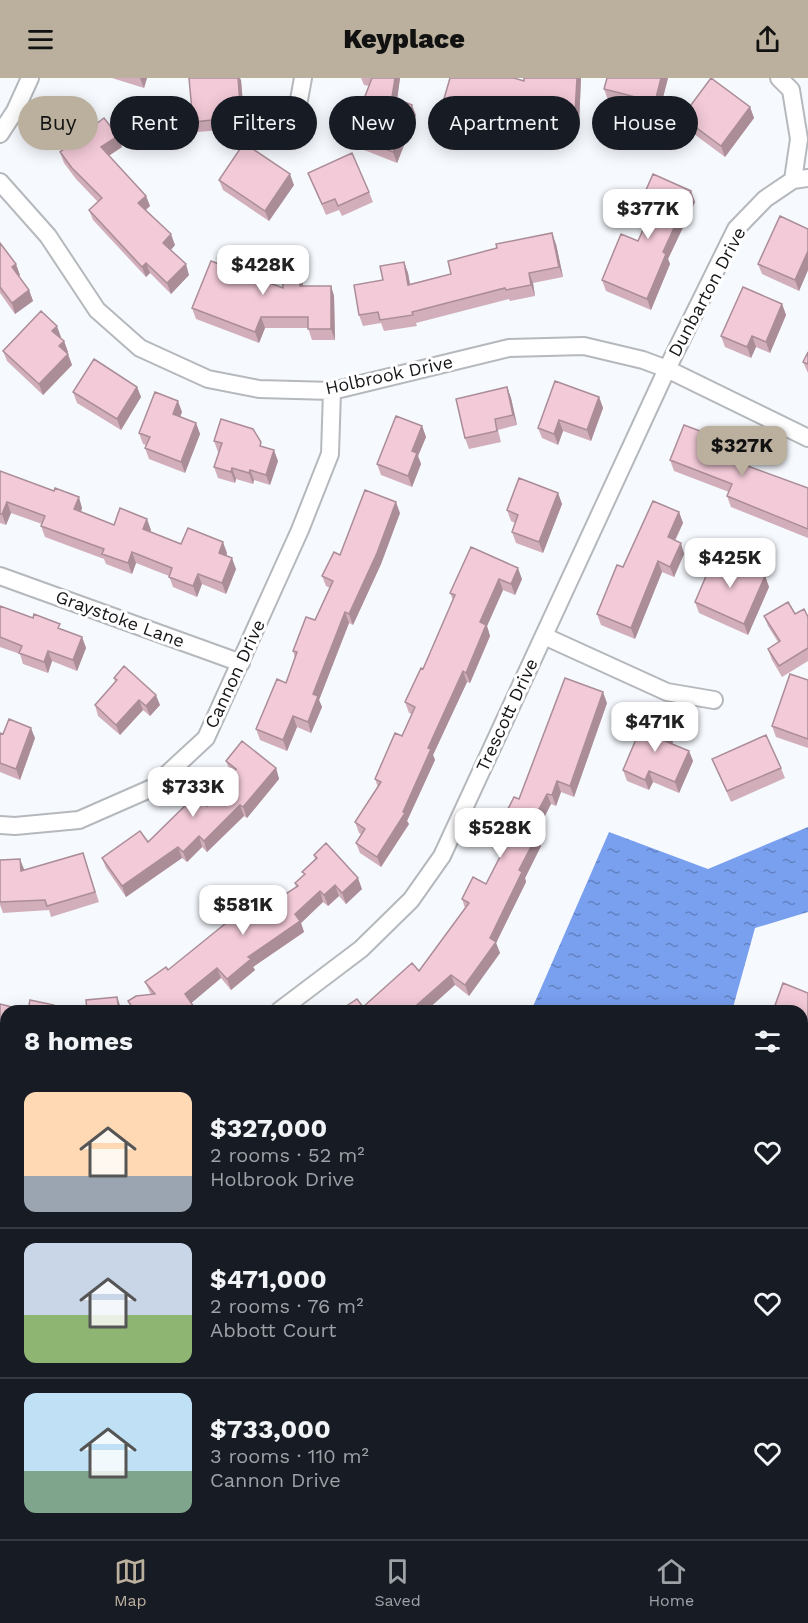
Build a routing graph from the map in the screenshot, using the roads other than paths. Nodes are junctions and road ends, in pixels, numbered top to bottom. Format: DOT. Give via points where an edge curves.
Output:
graph roads {
  1 [pos="30,78"];
  2 [pos="303,78"];
  3 [pos="779,78"];
  4 [pos="300,96"];
  5 [pos="0,134"];
  6 [pos="800,179"];
  7 [pos="0,182"];
  8 [pos="667,369"];
  9 [pos="333,391"];
  10 [pos="808,438"];
  11 [pos="0,576"];
  12 [pos="544,636"];
  13 [pos="241,663"];
  14 [pos="714,700"];
  15 [pos="0,825"];
  16 [pos="287,1005"];
  1 -- 5 [label="street"];
  2 -- 4 [label="street"];
  3 -- 6 [label="street" via="791,90 799,139"];
  6 -- 8 [label="street, Dunbarton Drive" via="765,199 736,229"];
  7 -- 9 [label="street, Holbrook Drive" via="48,236 97,310 140,348 208,379 260,389"];
  8 -- 9 [label="street, Holbrook Drive" via="584,346 509,348"];
  8 -- 10 [label="street, Holbrook Drive"];
  8 -- 12 [label="street, Trescott Drive"];
  9 -- 13 [label="street, Cannon Drive" via="330,454"];
  11 -- 13 [label="street, Graystoke Lane"];
  12 -- 14 [label="street" via="667,692"];
  12 -- 16 [label="street, Trescott Drive" via="442,856 418,891 361,949"];
  13 -- 15 [label="street, Cannon Drive" via="206,738 152,788 79,820"];
}
